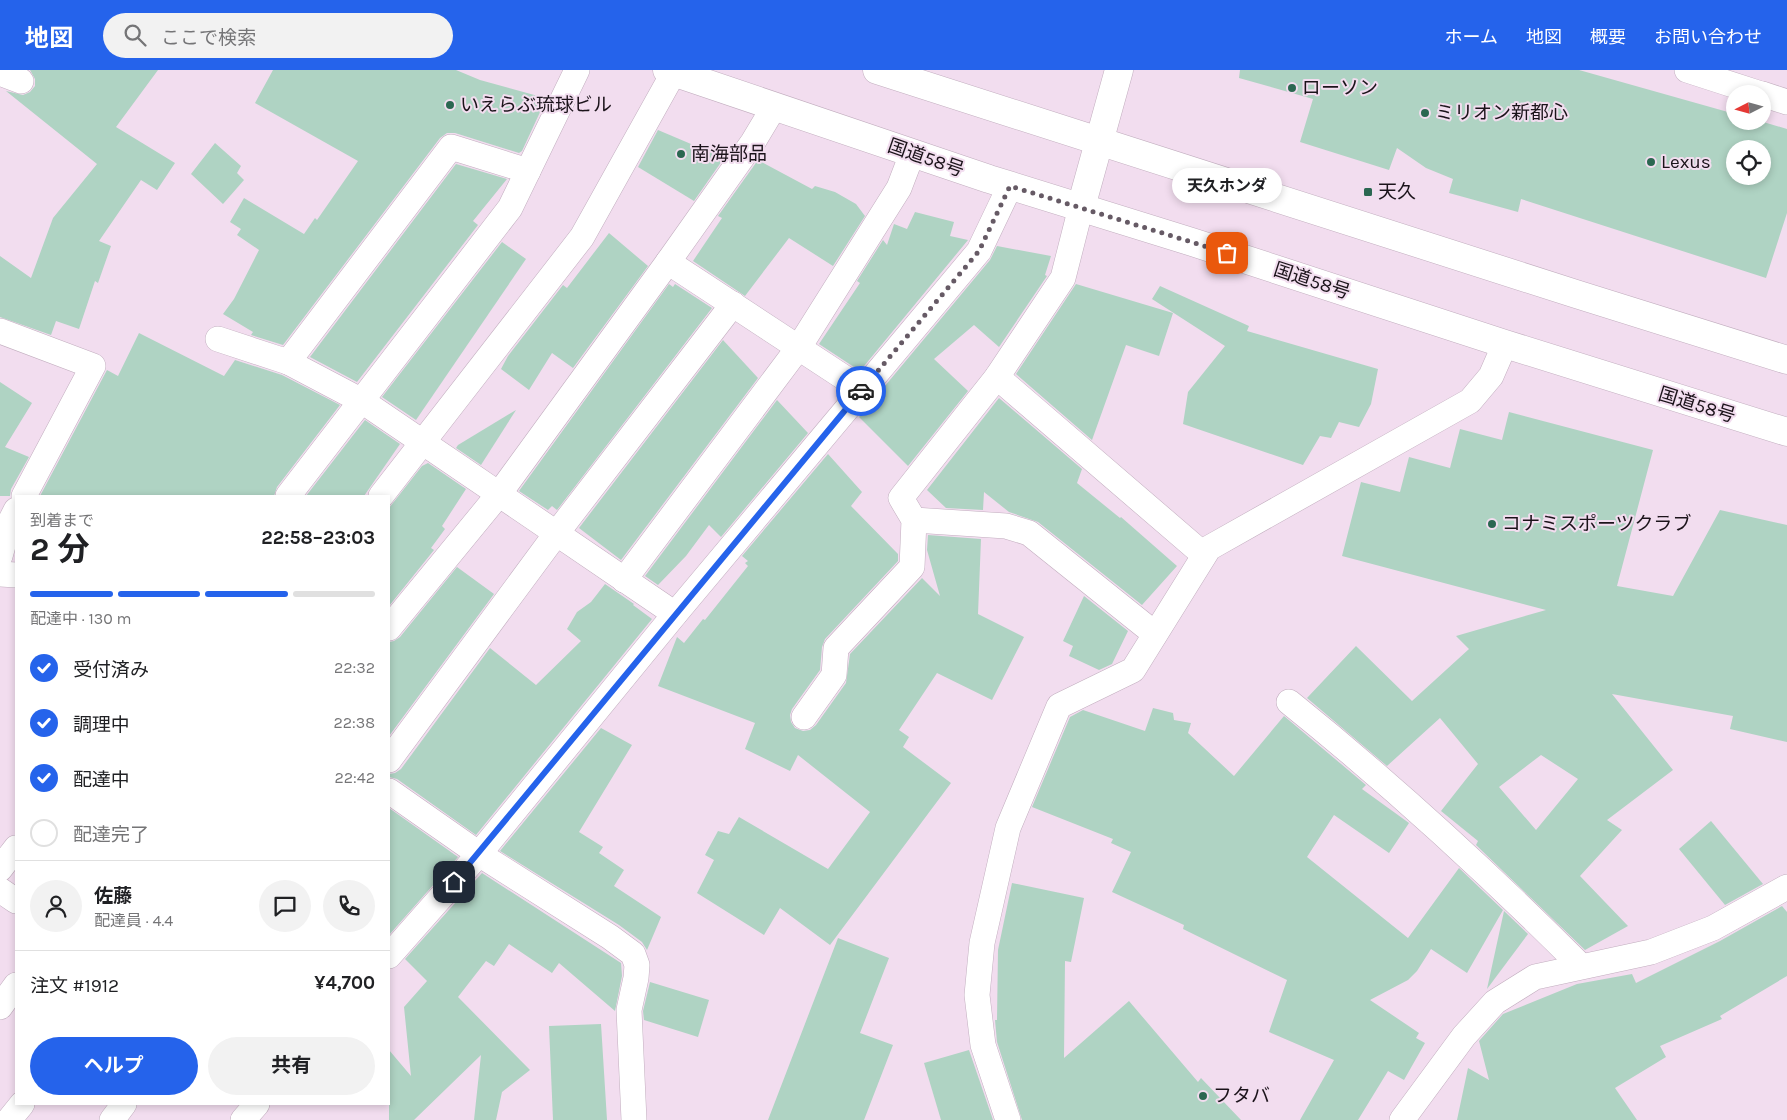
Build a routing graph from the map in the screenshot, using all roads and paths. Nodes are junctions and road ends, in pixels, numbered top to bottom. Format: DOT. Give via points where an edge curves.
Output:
graph roads {
  1 [pos="577,70"];
  2 [pos="877,70"];
  3 [pos="1118,70"];
  4 [pos="1687,70"];
  5 [pos="670,71"];
  6 [pos="1734,85"];
  7 [pos="1771,97"];
  8 [pos="1787,102"];
  9 [pos="774,107"];
  10 [pos="1099,141"];
  11 [pos="912,154"];
  12 [pos="528,171"];
  13 [pos="1010,186"];
  14 [pos="1081,207"];
  15 [pos="668,262"];
  16 [pos="733,304"];
  17 [pos="0,331"];
  18 [pos="218,339"];
  19 [pos="1505,344"];
  20 [pos="799,347"];
  21 [pos="1787,360"];
  22 [pos="288,362"];
  23 [pos="997,377"];
  24 [pos="862,390"];
  25 [pos="362,401"];
  26 [pos="1787,432"];
  27 [pos="421,442"];
  28 [pos="498,494"];
  29 [pos="25,495"];
  30 [pos="289,495"];
  31 [pos="382,495"];
  32 [pos="8,517"];
  33 [pos="914,520"];
  34 [pos="556,534"];
  35 [pos="1204,555"];
  36 [pos="0,556"];
  37 [pos="0,574"];
  38 [pos="15,575"];
  39 [pos="624,580"];
  40 [pos="675,614"];
  41 [pos="390,627"];
  42 [pos="1155,634"];
  43 [pos="1289,702"];
  44 [pos="804,717"];
  45 [pos="390,759"];
  46 [pos="390,792"];
  47 [pos="15,849"];
  48 [pos="479,854"];
  49 [pos="0,869"];
  50 [pos="1787,887"];
  51 [pos="0,890"];
  52 [pos="15,900"];
  53 [pos="390,955"];
  54 [pos="1581,966"];
  55 [pos="15,986"];
  56 [pos="0,1006"];
  57 [pos="21,1105"];
  58 [pos="123,1105"];
  59 [pos="257,1105"];
  60 [pos="9,1120"];
  61 [pos="112,1120"];
  62 [pos="243,1120"];
  63 [pos="634,1120"];
  64 [pos="1008,1120"];
  65 [pos="1402,1120"];
  1 -- 12 [label="street"];
  2 -- 10 [label="main road"];
  3 -- 10 [label="main road"];
  4 -- 6 [label="street"];
  5 -- 9 [label="main road, 国道58号"];
  5 -- 27 [label="street" via="582,237"];
  7 -- 8 [label="street"];
  9 -- 11 [label="main road, 国道58号"];
  9 -- 15 [label="street"];
  10 -- 14 [label="main road"];
  10 -- 21 [label="main road"];
  11 -- 13 [label="main road, 国道58号"];
  11 -- 20 [label="street" via="899,188"];
  12 -- 22 [label="street" via="451,147"];
  12 -- 25 [label="street" via="510,208"];
  13 -- 14 [label="main road, 国道58号"];
  13 -- 24 [label="street" via="979,251"];
  14 -- 19 [label="main road, 国道58号"];
  14 -- 23 [label="street" via="1063,278"];
  15 -- 16 [label="street"];
  15 -- 28 [label="street"];
  16 -- 20 [label="street"];
  16 -- 34 [label="street"];
  17 -- 29 [label="street" via="93,366"];
  18 -- 22 [label="street"];
  19 -- 26 [label="main road, 国道58号"];
  19 -- 35 [label="street" via="1491,376 1470,401 1209,548"];
  20 -- 24 [label="street"];
  20 -- 39 [label="street"];
  22 -- 25 [label="street"];
  23 -- 33 [label="street" via="901,498"];
  23 -- 35 [label="street"];
  24 -- 40 [label="street"];
  25 -- 27 [label="street"];
  25 -- 30 [label="street"];
  27 -- 28 [label="street"];
  27 -- 31 [label="street"];
  28 -- 34 [label="street"];
  28 -- 41 [label="street"];
  32 -- 36 [label="street"];
  33 -- 42 [label="street" via="1006,526 1029,533"];
  33 -- 44 [label="street" via="912,567 836,648 834,675"];
  34 -- 39 [label="street"];
  34 -- 45 [label="street"];
  35 -- 42 [label="street"];
  37 -- 38 [label="street"];
  39 -- 40 [label="street"];
  40 -- 48 [label="street"];
  42 -- 64 [label="street" via="1133,670 1059,706 1008,828 982,943 977,995 983,1045"];
  43 -- 54 [label="street" via="1358,758 1505,890"];
  46 -- 48 [label="street"];
  47 -- 49 [label="street"];
  48 -- 53 [label="street"];
  48 -- 63 [label="street" via="633,954 636,978 629,1010"];
  50 -- 54 [label="street" via="1713,928 1651,952"];
  51 -- 52 [label="street"];
  54 -- 65 [label="street" via="1535,977 1495,1002 1464,1036"];
  55 -- 56 [label="street"];
  57 -- 60 [label="street"];
  58 -- 61 [label="street"];
  59 -- 62 [label="street"];
}
